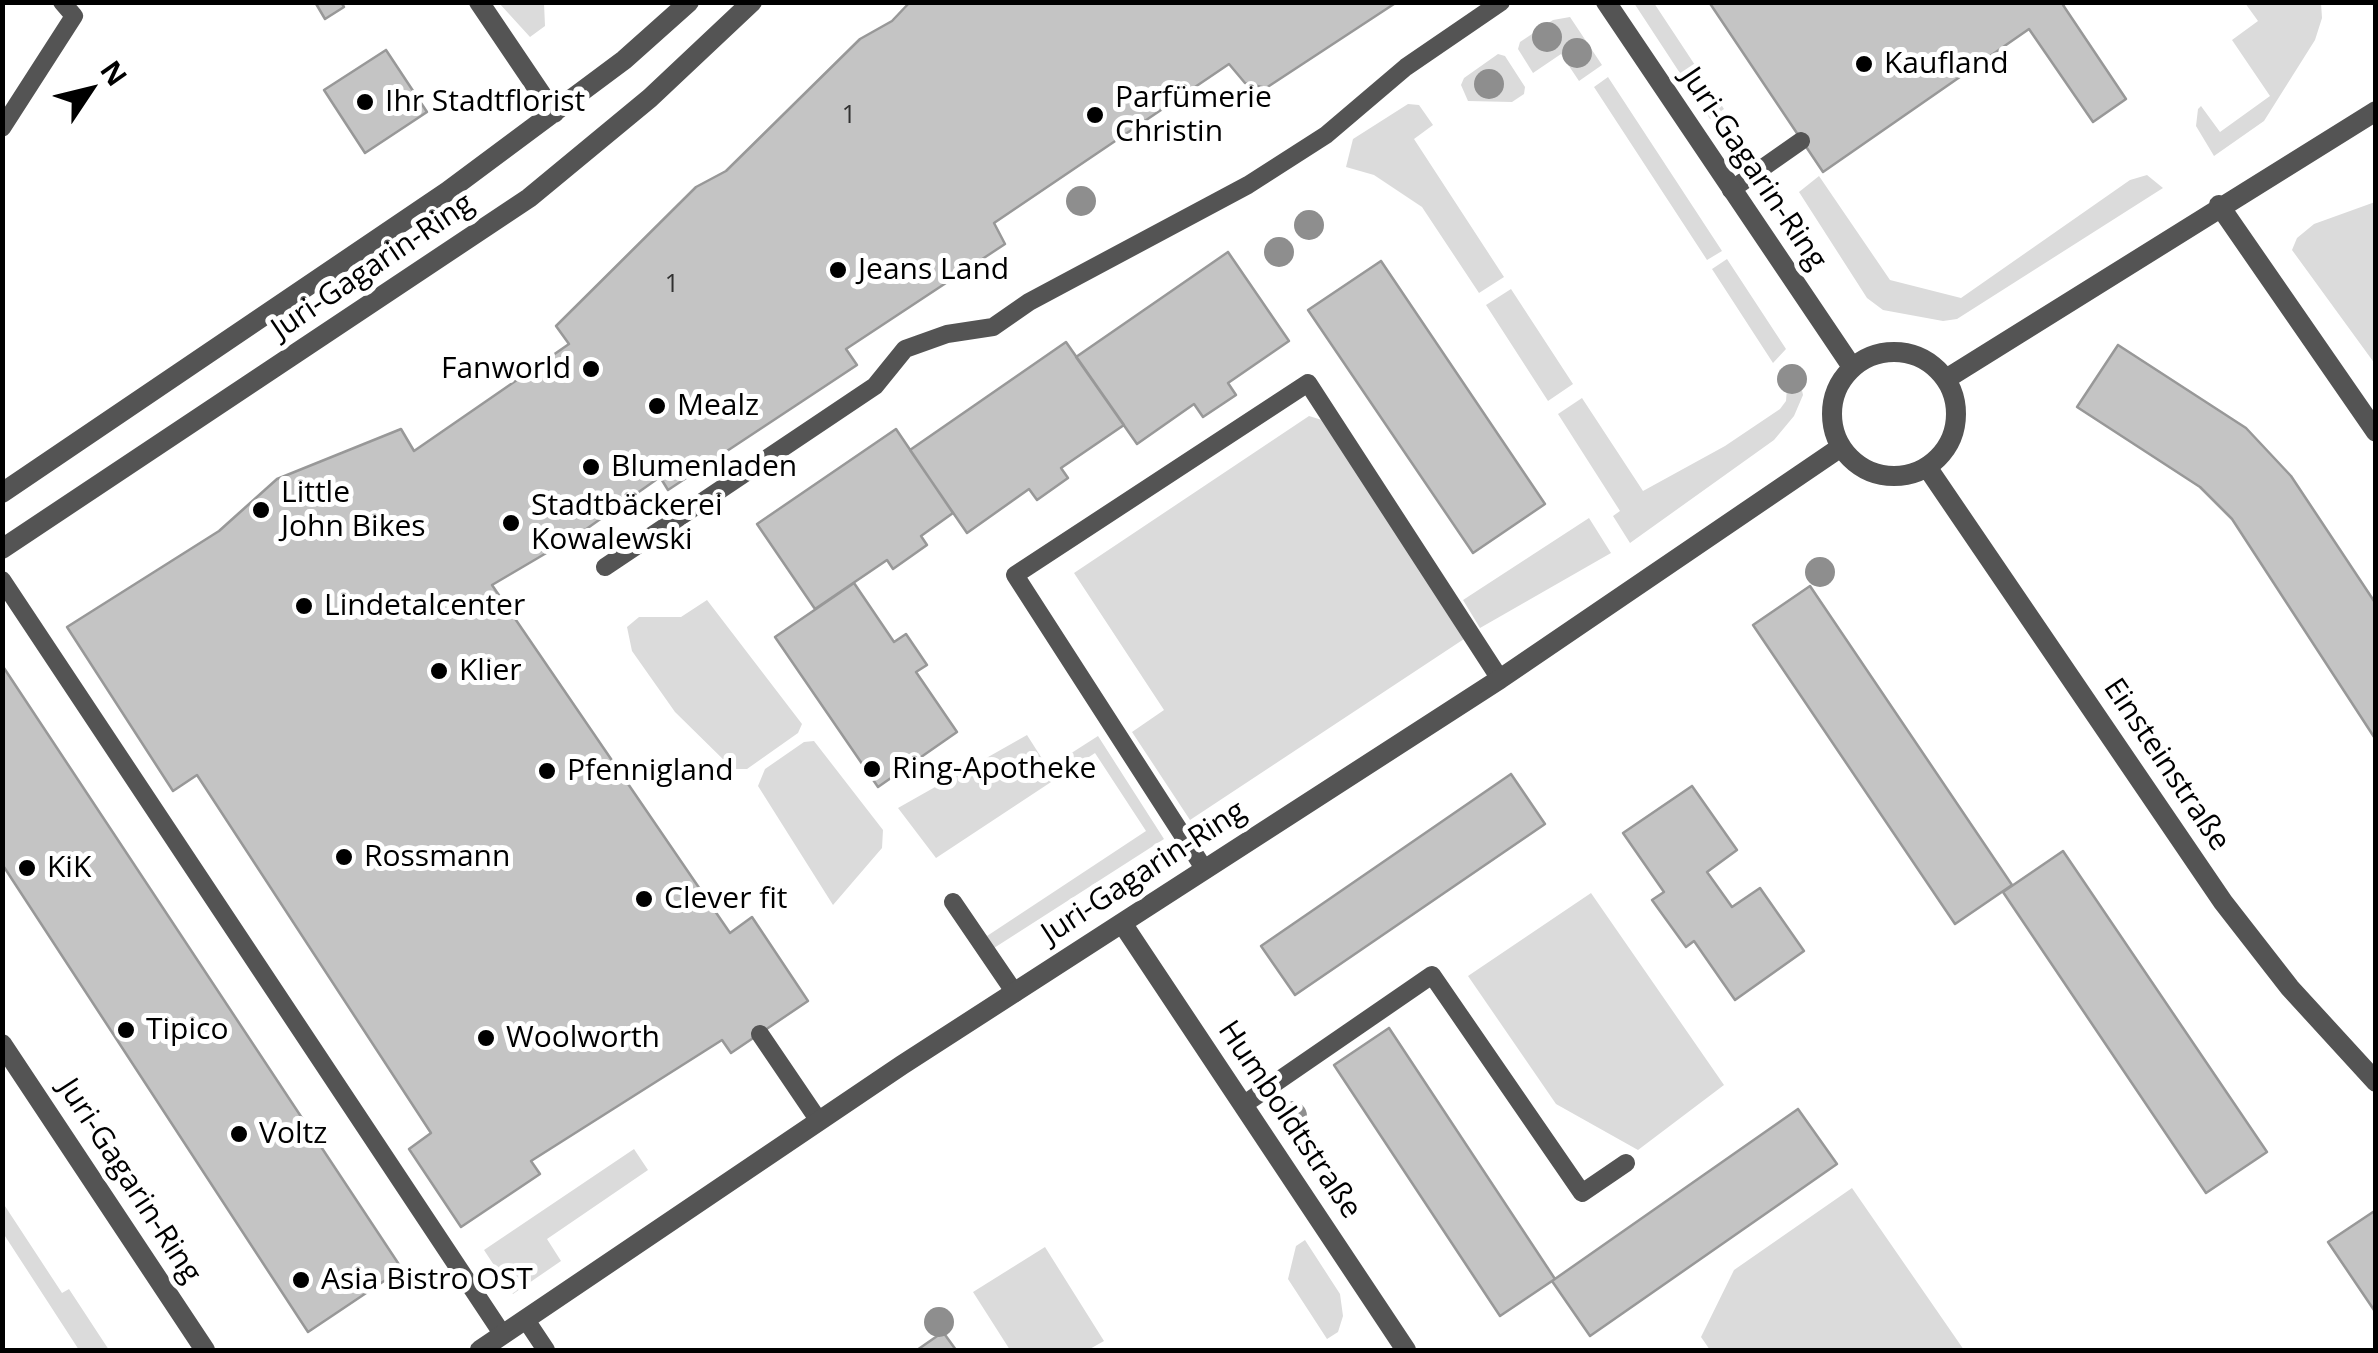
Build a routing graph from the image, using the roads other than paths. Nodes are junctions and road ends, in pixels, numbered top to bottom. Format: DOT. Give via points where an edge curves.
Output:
graph roads {
  1 [pos="62,2"];
  2 [pos="478,2"];
  3 [pos="689,2"];
  4 [pos="752,2"];
  5 [pos="1501,2"];
  6 [pos="1606,2"];
  7 [pos="2376,111"];
  8 [pos="554,113"];
  9 [pos="2,128"];
  10 [pos="1801,140"];
  11 [pos="1731,190"];
  12 [pos="2220,205"];
  13 [pos="1852,367"];
  14 [pos="1946,378"];
  15 [pos="2376,432"];
  16 [pos="1841,448"];
  17 [pos="1927,467"];
  18 [pos="2,493"];
  19 [pos="2,548"];
  20 [pos="605,567"];
  21 [pos="2,580"];
  22 [pos="1500,678"];
  23 [pos="1205,870"];
  24 [pos="953,902"];
  25 [pos="1122,924"];
  26 [pos="1014,993"];
  27 [pos="760,1034"];
  28 [pos="5,1055"];
  29 [pos="2376,1082"];
  30 [pos="1243,1105"];
  31 [pos="820,1121"];
  32 [pos="1626,1163"];
  33 [pos="526,1320"];
  34 [pos="504,1334"];
  35 [pos="205,1350"];
  36 [pos="480,1350"];
  37 [pos="546,1350"];
  38 [pos="1406,1350"];
  1 -- 9 [label="lane" via="74,16"];
  2 -- 8 [label="street"];
  3 -- 8 [label="street, Juri-Gagarin-Ring"];
  4 -- 19 [label="street, Juri-Gagarin-Ring" via="529,198"];
  5 -- 20 [label="lane" via="1406,68 1326,136 1248,185 993,327 905,349 875,386"];
  6 -- 11 [label="street, Juri-Gagarin-Ring"];
  7 -- 12 [label="street"];
  8 -- 18 [label="street, Juri-Gagarin-Ring"];
  10 -- 11 [label="lane"];
  11 -- 13 [label="street, Juri-Gagarin-Ring"];
  12 -- 14 [label="street"];
  12 -- 15 [label="street"];
  13 -- 14 [label="street" via="1873,355 1908,353"];
  13 -- 16 [label="street" via="1832,403"];
  14 -- 17 [label="street" via="1956,423 1948,446"];
  16 -- 17 [label="street" via="1878,474"];
  16 -- 22 [label="street, Juri-Gagarin-Ring"];
  17 -- 29 [label="street, Einsteinstraße" via="2223,902"];
  21 -- 34 [label="lane"];
  22 -- 23 [label="street, Juri-Gagarin-Ring"];
  22 -- 23 [label="lane" via="1308,382 1015,575"];
  23 -- 25 [label="street, Juri-Gagarin-Ring"];
  24 -- 26 [label="lane"];
  25 -- 26 [label="street, Juri-Gagarin-Ring"];
  25 -- 30 [label="street, Humboldtstraße"];
  26 -- 31 [label="street, Juri-Gagarin-Ring"];
  27 -- 31 [label="lane"];
  28 -- 35 [label="street, Juri-Gagarin-Ring"];
  30 -- 32 [label="lane" via="1432,975 1582,1193"];
  30 -- 38 [label="street, Humboldtstraße"];
  31 -- 33 [label="street, Juri-Gagarin-Ring"];
  33 -- 34 [label="street, Juri-Gagarin-Ring"];
  33 -- 37 [label="lane"];
  34 -- 36 [label="street, Juri-Gagarin-Ring"];
}
